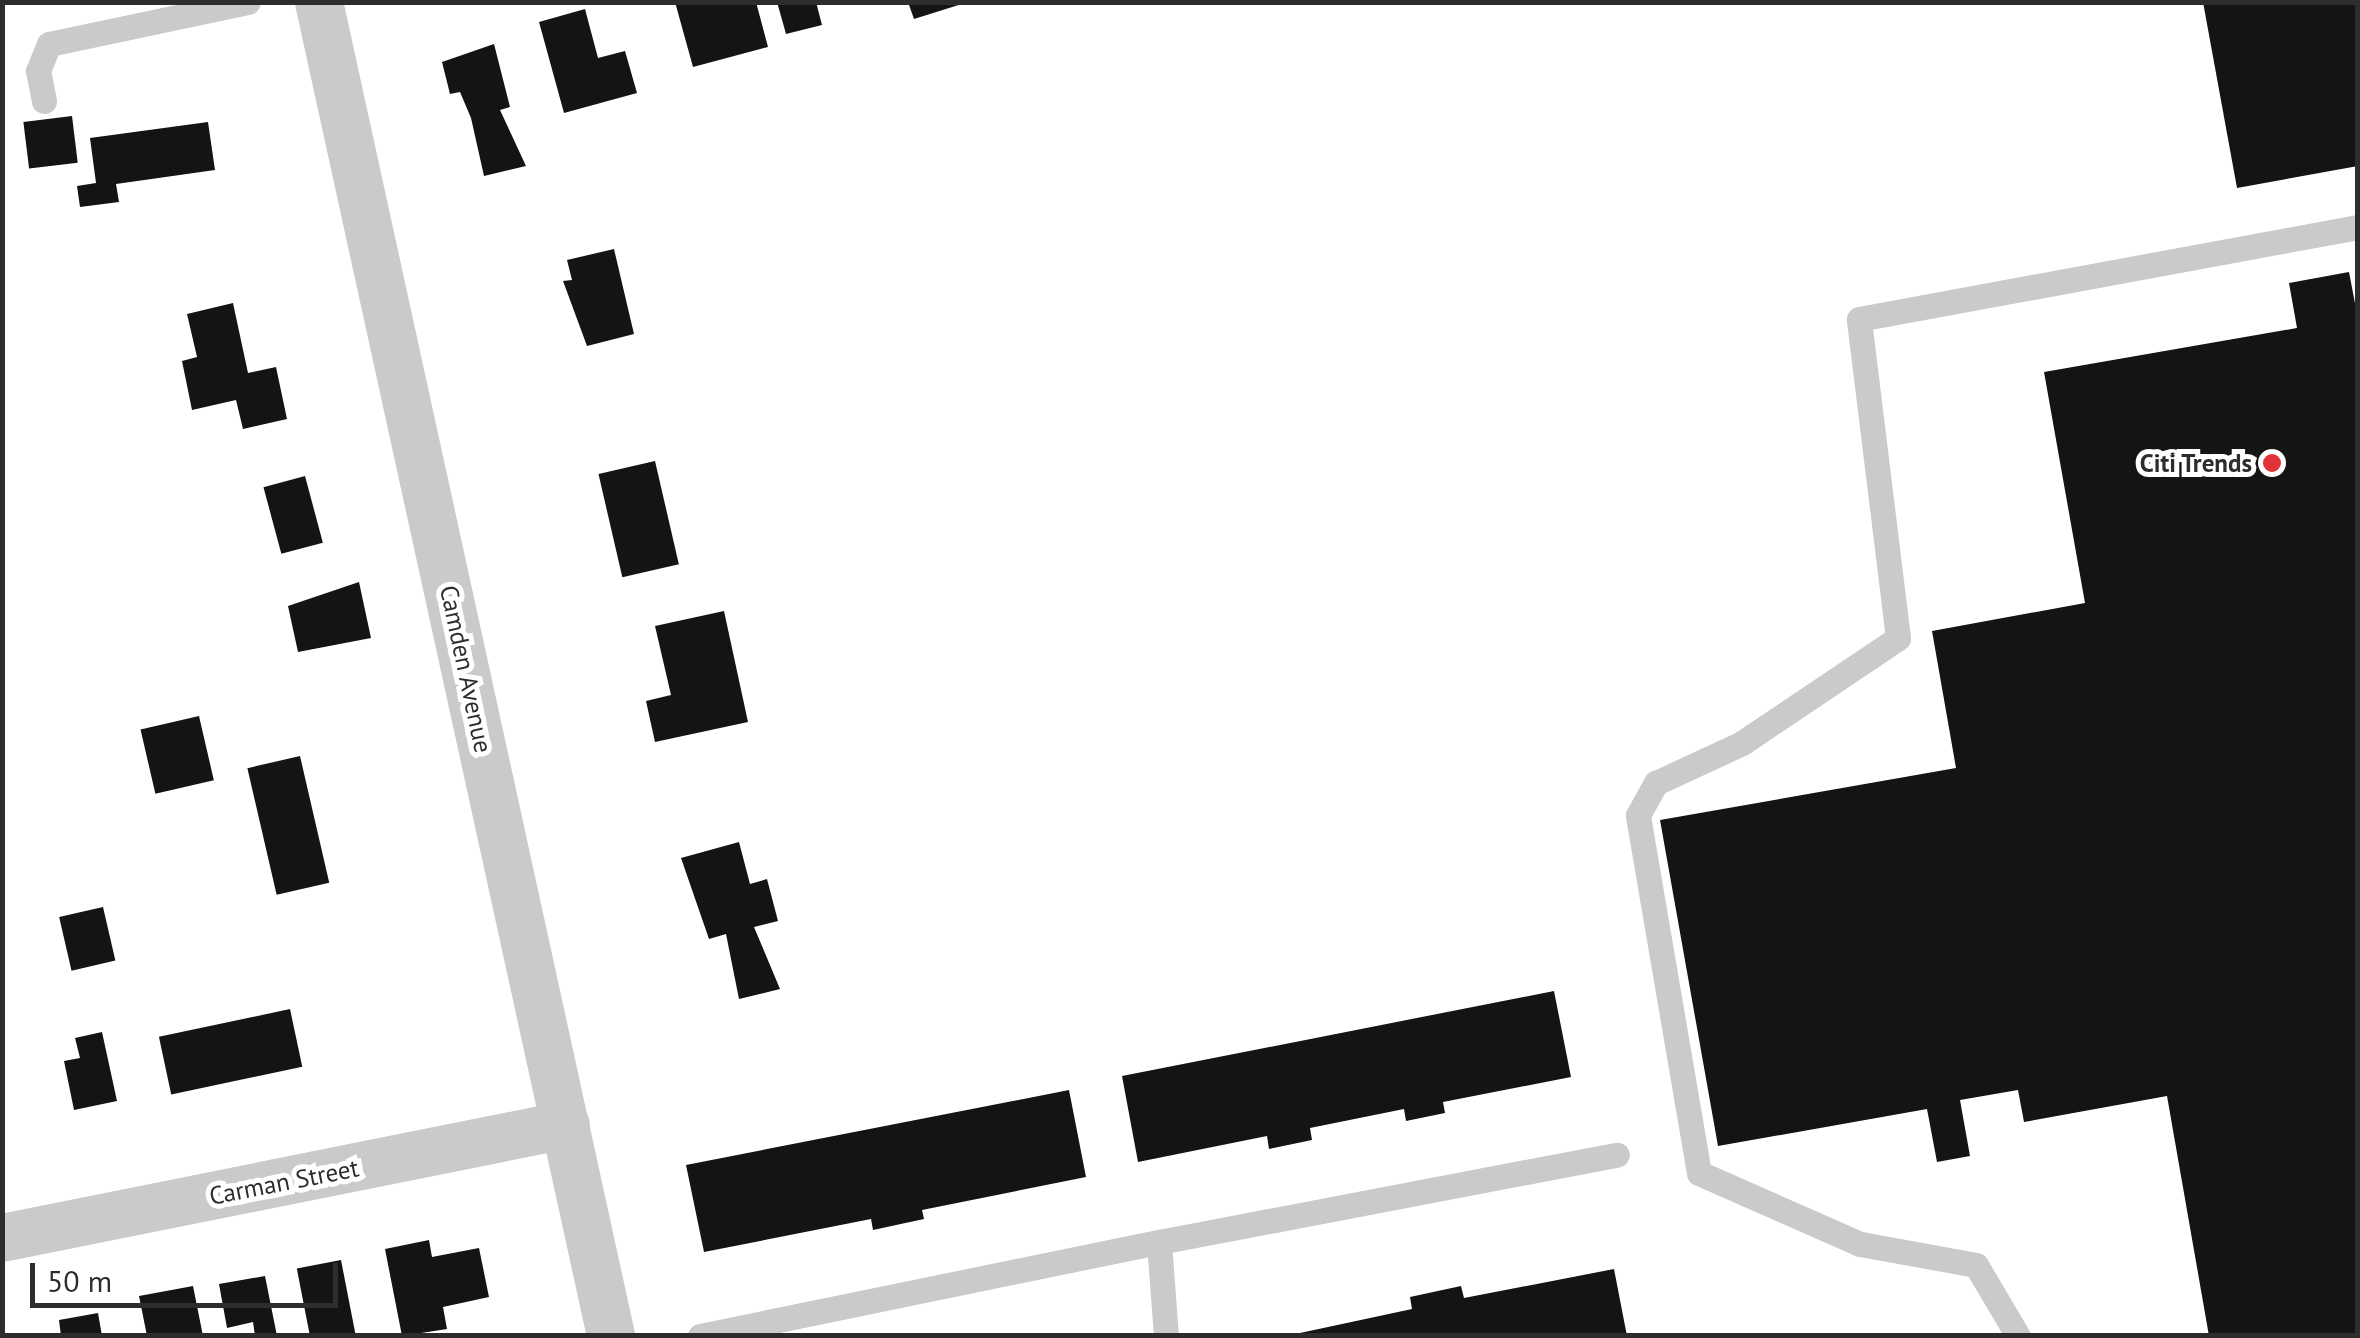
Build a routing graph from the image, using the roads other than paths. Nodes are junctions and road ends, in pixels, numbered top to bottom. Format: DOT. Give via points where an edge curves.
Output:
graph roads {
  1 [pos="248,2"];
  2 [pos="319,2"];
  3 [pos="44,101"];
  4 [pos="2357,228"];
  5 [pos="566,1126"];
  6 [pos="1617,1155"];
  7 [pos="2,1238"];
  8 [pos="1159,1242"];
  9 [pos="611,1336"];
  10 [pos="700,1336"];
  11 [pos="1166,1336"];
  12 [pos="2018,1336"];
  1 -- 3 [label="lane" via="50,44 38,71"];
  2 -- 5 [label="street, Camden Avenue"];
  4 -- 12 [label="lane" via="1859,319 1898,638 1742,743 1656,783 1638,815 1699,1173 1860,1244 1976,1266"];
  5 -- 7 [label="street, Carman Street"];
  5 -- 9 [label="street, Camden Avenue"];
  6 -- 8 [label="lane"];
  8 -- 10 [label="lane"];
  8 -- 11 [label="lane"];
}
